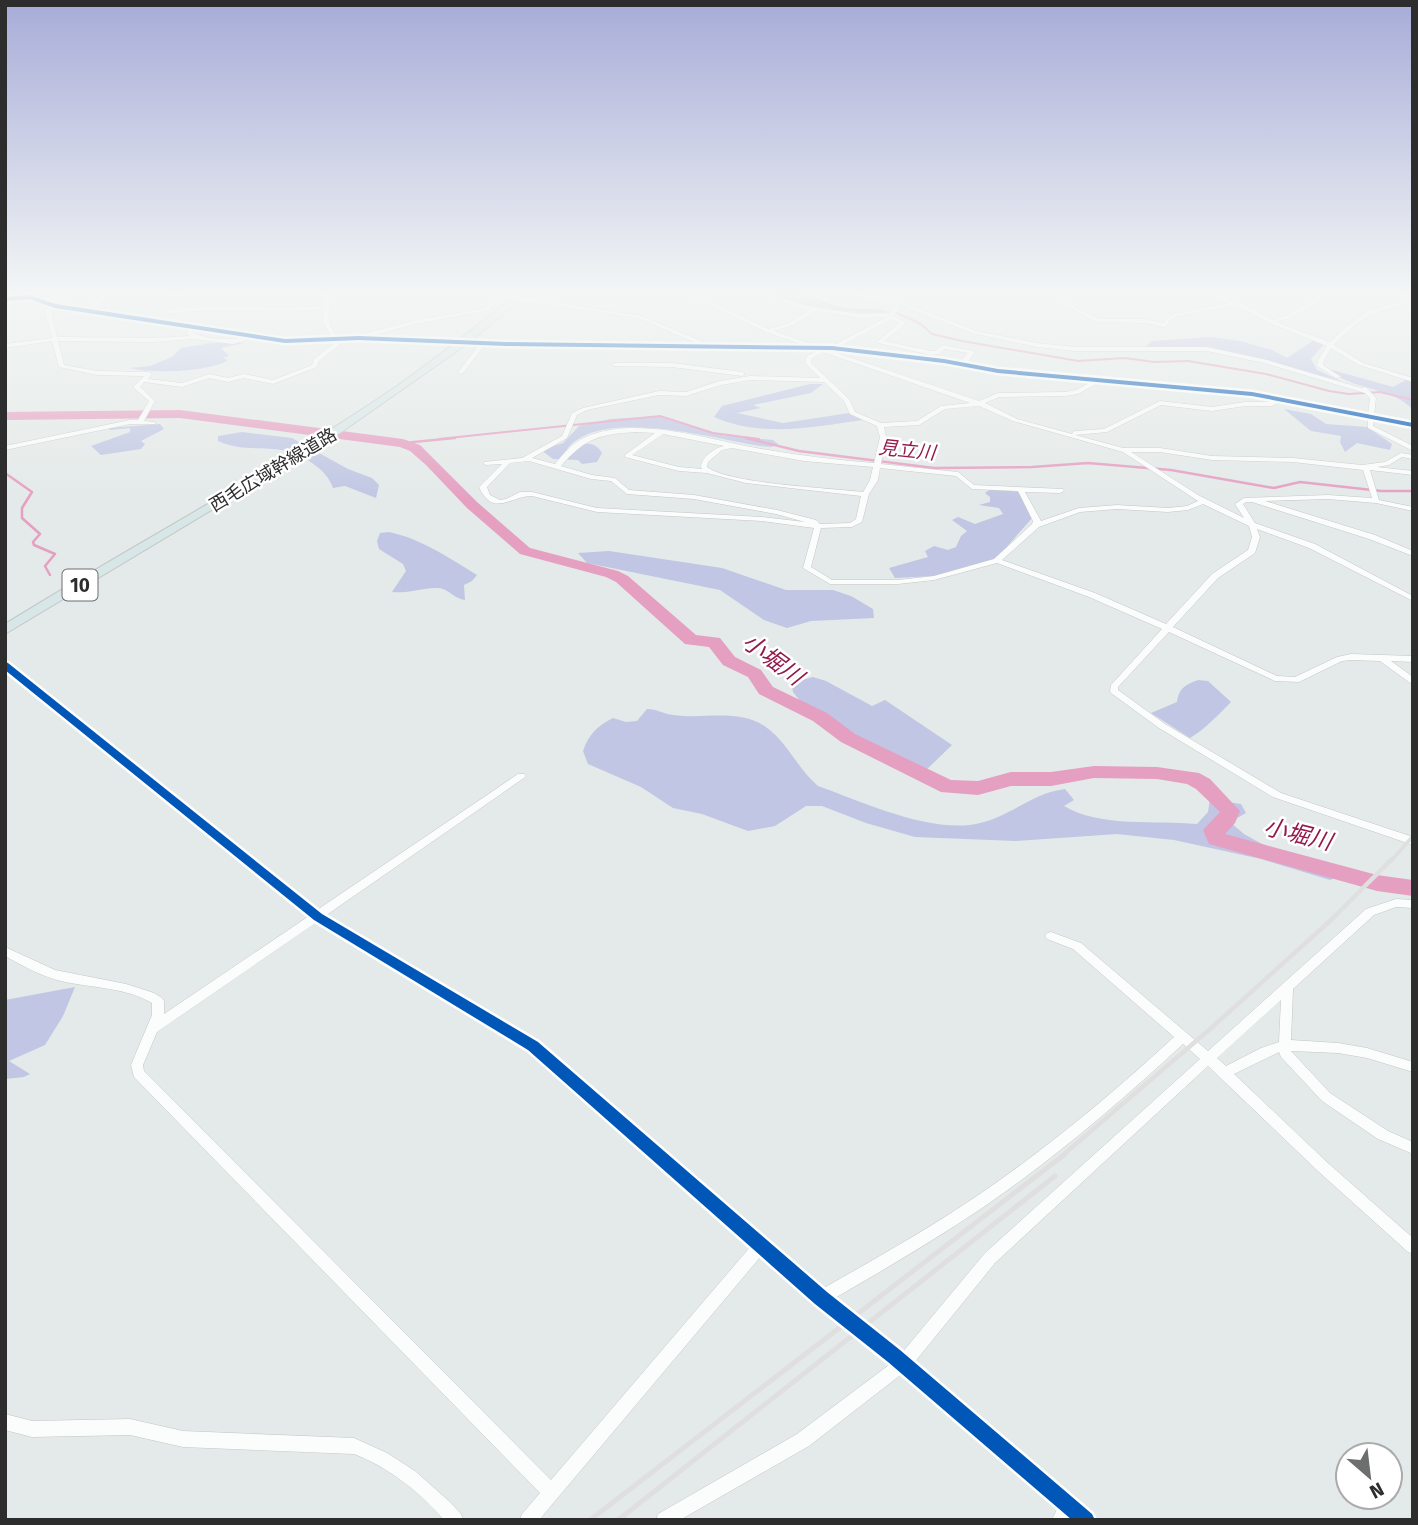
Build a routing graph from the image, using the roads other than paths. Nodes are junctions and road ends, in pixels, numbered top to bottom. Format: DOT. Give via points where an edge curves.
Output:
graph roads {
  1 [pos="60,361"];
  2 [pos="316,361"];
  3 [pos="438,361"];
  4 [pos="469,361"];
  5 [pos="806,361"];
  6 [pos="857,361"];
  7 [pos="937,361"];
  8 [pos="965,361"];
  9 [pos="1266,361"];
  10 [pos="1320,361"];
  11 [pos="1356,361"];
  12 [pos="960,364"];
  13 [pos="615,365"];
  14 [pos="461,372"];
  15 [pos="756,377"];
  16 [pos="142,380"];
  17 [pos="824,380"];
  18 [pos="1413,380"];
  19 [pos="1098,382"];
  20 [pos="1369,392"];
  21 [pos="1280,399"];
  22 [pos="978,404"];
  23 [pos="143,416"];
  24 [pos="1372,417"];
  25 [pos="153,423"];
  26 [pos="880,425"];
  27 [pos="1413,425"];
  28 [pos="661,432"];
  29 [pos="1073,435"];
  30 [pos="732,446"];
  31 [pos="5,448"];
  32 [pos="1413,449"];
  33 [pos="1122,450"];
  34 [pos="1413,457"];
  35 [pos="524,459"];
  36 [pos="508,462"];
  37 [pos="878,462"];
  38 [pos="486,463"];
  39 [pos="557,466"];
  40 [pos="1365,470"];
  41 [pos="706,471"];
  42 [pos="1413,474"];
  43 [pos="1021,490"];
  44 [pos="1060,491"];
  45 [pos="865,494"];
  46 [pos="1250,499"];
  47 [pos="1204,501"];
  48 [pos="1376,501"];
  49 [pos="1413,509"];
  50 [pos="1036,525"];
  51 [pos="1252,525"];
  52 [pos="818,526"];
  53 [pos="1413,554"];
  54 [pos="997,561"];
  55 [pos="1413,599"];
  56 [pos="1166,629"];
  57 [pos="5,630"];
  58 [pos="1381,657"];
  59 [pos="1413,659"];
  60 [pos="5,665"];
  61 [pos="1413,682"];
  62 [pos="521,776"];
  63 [pos="1413,841"];
  64 [pos="1413,904"];
  65 [pos="318,917"];
  66 [pos="1051,936"];
  67 [pos="5,951"];
  68 [pos="1287,986"];
  69 [pos="152,1030"];
  70 [pos="1182,1037"];
  71 [pos="1285,1045"];
  72 [pos="1207,1060"];
  73 [pos="1413,1067"];
  74 [pos="1225,1073"];
  75 [pos="1413,1148"];
  76 [pos="762,1244"];
  77 [pos="1413,1247"];
  78 [pos="821,1298"];
  79 [pos="898,1360"];
  80 [pos="5,1422"];
  81 [pos="551,1492"];
  82 [pos="1064,1512"];
  83 [pos="455,1520"];
  84 [pos="528,1520"];
  85 [pos="664,1520"];
  86 [pos="1086,1520"];
  1 -- 16 [label="street" via="61,366 97,373 149,374"];
  2 -- 16 [label="street" via="315,366 273,382 244,376 228,380 209,376 182,385"];
  3 -- 57 [label="main road, 西毛広域幹線道路 / 10" via="287,463"];
  4 -- 14 [label="street"];
  5 -- 17 [label="street"];
  6 -- 22 [label="street"];
  7 -- 12 [label="street"];
  8 -- 12 [label="street"];
  9 -- 20 [label="street"];
  10 -- 20 [label="street" via="1320,366"];
  11 -- 18 [label="street"];
  12 -- 19 [label="street"];
  13 -- 15 [label="street" via="672,365"];
  15 -- 17 [label="street"];
  15 -- 35 [label="street" via="718,383 690,394 659,393 585,409 574,414 565,437"];
  16 -- 23 [label="street" via="136,387 152,401"];
  17 -- 26 [label="street" via="847,400 852,413"];
  19 -- 21 [label="street"];
  19 -- 22 [label="street" via="1078,392 1005,394"];
  20 -- 24 [label="street"];
  21 -- 24 [label="street"];
  21 -- 29 [label="street" via="1272,404 1212,409 1160,403 1112,429"];
  22 -- 26 [label="street" via="943,407 919,423"];
  22 -- 29 [label="street" via="1014,420"];
  23 -- 25 [label="street"];
  23 -- 31 [label="street"];
  24 -- 27 [label="street"];
  24 -- 32 [label="street" via="1370,427 1378,434"];
  26 -- 37 [label="street" via="883,437"];
  28 -- 30 [label="street"];
  28 -- 39 [label="street" via="599,434 564,456"];
  28 -- 41 [label="street" via="627,456 679,470"];
  29 -- 33 [label="street"];
  30 -- 37 [label="street" via="804,459"];
  30 -- 41 [label="street" via="705,461"];
  33 -- 40 [label="street" via="1293,460"];
  33 -- 47 [label="street"];
  34 -- 40 [label="street" via="1401,454 1382,466 1365,466"];
  35 -- 36 [label="street"];
  35 -- 39 [label="street"];
  36 -- 38 [label="street"];
  36 -- 52 [label="street" via="483,487 499,502 526,493 597,510"];
  37 -- 43 [label="street" via="958,474 972,487"];
  37 -- 45 [label="street"];
  39 -- 52 [label="street" via="613,479 627,492 681,495"];
  40 -- 42 [label="street"];
  40 -- 48 [label="street"];
  41 -- 45 [label="street" via="760,485"];
  43 -- 44 [label="street"];
  43 -- 50 [label="street" via="1032,506"];
  45 -- 52 [label="street" via="858,523"];
  46 -- 48 [label="street"];
  46 -- 51 [label="street" via="1239,504"];
  46 -- 53 [label="street"];
  47 -- 50 [label="street" via="1168,510 1079,510"];
  47 -- 51 [label="street"];
  48 -- 49 [label="street"];
  50 -- 54 [label="street"];
  51 -- 55 [label="street" via="1312,546"];
  51 -- 56 [label="street" via="1256,544 1252,551 1215,576"];
  52 -- 54 [label="street" via="807,568 830,582 934,578"];
  54 -- 56 [label="street" via="1092,595"];
  56 -- 58 [label="street" via="1288,681 1340,659"];
  56 -- 63 [label="street" via="1114,691 1277,795"];
  58 -- 59 [label="street"];
  58 -- 61 [label="street"];
  60 -- 65 [label="street"];
  62 -- 65 [label="street"];
  64 -- 68 [label="street" via="1396,903 1370,912"];
  65 -- 69 [label="street"];
  65 -- 76 [label="street" via="533,1046"];
  66 -- 70 [label="street" via="1077,946"];
  67 -- 69 [label="street" via="60,976 153,997 160,1008"];
  68 -- 71 [label="street"];
  68 -- 72 [label="street"];
  69 -- 81 [label="street" via="136,1065 138,1073"];
  70 -- 72 [label="street"];
  70 -- 78 [label="street" via="1094,1117 1044,1155 949,1223"];
  71 -- 73 [label="street" via="1338,1048"];
  71 -- 74 [label="street"];
  71 -- 75 [label="street" via="1285,1053 1326,1097 1383,1135"];
  72 -- 74 [label="street"];
  72 -- 79 [label="street" via="990,1258"];
  74 -- 77 [label="street"];
  76 -- 78 [label="street"];
  76 -- 81 [label="street"];
  78 -- 79 [label="street, bridge"];
  79 -- 82 [label="street"];
  79 -- 85 [label="street" via="803,1440"];
  80 -- 83 [label="street" via="32,1429 130,1427 183,1439 354,1447 371,1451 437,1499"];
  81 -- 84 [label="street"];
  82 -- 86 [label="street"];
}
